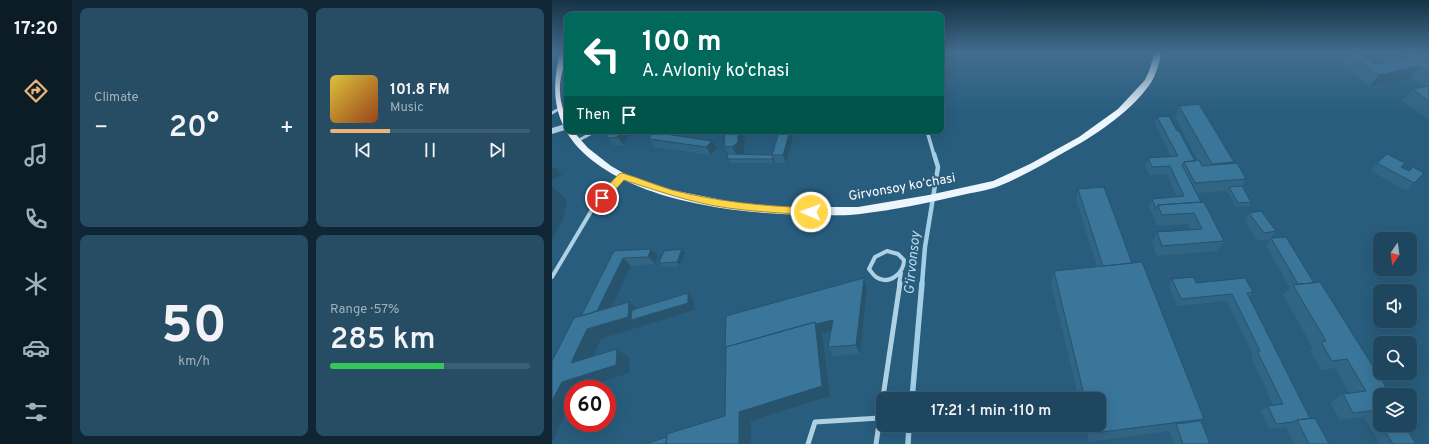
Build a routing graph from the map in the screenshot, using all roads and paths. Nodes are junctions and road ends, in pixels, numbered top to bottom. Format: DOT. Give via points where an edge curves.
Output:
graph roads {
  1 [pos="557,73"];
  2 [pos="1152,73"];
  3 [pos="555,112"];
  4 [pos="564,125"];
  5 [pos="564,129"];
  6 [pos="552,131"];
  7 [pos="571,134"];
  8 [pos="590,134"];
  9 [pos="576,141"];
  10 [pos="622,176"];
  11 [pos="901,273"];
  12 [pos="552,277"];
  13 [pos="884,392"];
  14 [pos="876,418"];
  15 [pos="878,432"];
  16 [pos="808,444"];
  17 [pos="876,444"];
  1 -- 3 [label="main road, Girvonsoy koʻchasi" via="553,90"];
  2 -- 10 [label="main road, Girvonsoy koʻchasi" via="1131,101 1109,120 1067,148 995,184 929,199 858,211 789,211 727,205 670,192"];
  3 -- 4 [label="main road, Girvonsoy koʻchasi"];
  5 -- 6 [label="street"];
  7 -- 9 [label="main road, Girvonsoy koʻchasi"];
  8 -- 9 [label="street"];
  9 -- 10 [label="main road, Girvonsoy koʻchasi" via="596,159"];
  10 -- 12 [label="street" via="593,208"];
  11 -- 11 [label="street" via="905,265 903,257 896,252 877,254 870,261 869,269 873,276 882,280 892,279"];
  11 -- 13 [label="street"];
  14 -- 16 [label="street" via="816,422"];
  15 -- 17 [label="street"];
}
